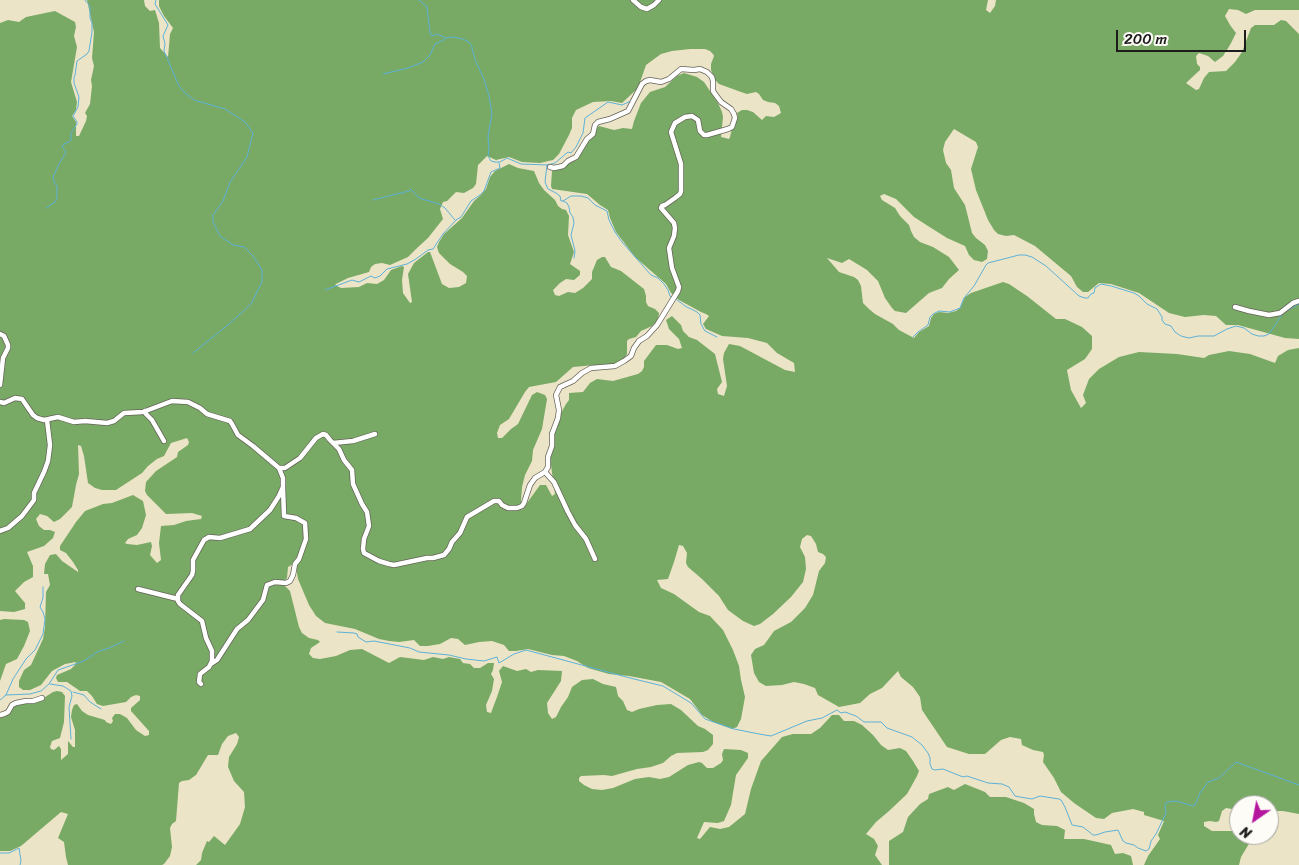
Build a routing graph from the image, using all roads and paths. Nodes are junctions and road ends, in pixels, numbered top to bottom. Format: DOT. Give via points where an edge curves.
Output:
graph roads {
  1 [pos="633,0"];
  2 [pos="658,0"];
  3 [pos="550,167"];
  4 [pos="1299,301"];
  5 [pos="1235,307"];
  6 [pos="0,334"];
  7 [pos="0,385"];
  8 [pos="0,402"];
  9 [pos="145,411"];
  10 [pos="47,420"];
  11 [pos="375,434"];
  12 [pos="164,441"];
  13 [pos="333,443"];
  14 [pos="279,468"];
  15 [pos="545,472"];
  16 [pos="282,487"];
  17 [pos="0,531"];
  18 [pos="594,559"];
  19 [pos="138,589"];
  20 [pos="178,600"];
  21 [pos="210,665"];
  22 [pos="201,684"];
  23 [pos="42,698"];
  24 [pos="0,715"];
  1 -- 2 [label="street" via="647,9"];
  3 -- 15 [label="street" via="563,166 576,157 598,122 628,111 646,81 661,82 682,69 707,72 712,77 715,94 734,114 732,127 707,135 700,131 698,120 692,116 675,123 671,132 681,164 681,191 661,208 674,223 674,236 669,248 678,291 657,325 639,341 631,356 615,366 591,368 560,387 556,395 559,410 552,434 552,450"];
  4 -- 5 [label="street" via="1280,313 1269,315"];
  6 -- 7 [label="street" via="8,348 3,358"];
  8 -- 10 [label="street" via="22,399 33,415"];
  9 -- 10 [label="street" via="124,413 107,423 74,422 58,417"];
  9 -- 12 [label="street"];
  9 -- 14 [label="street" via="172,401 194,405 207,414 230,421 238,435"];
  10 -- 17 [label="street" via="48,461 34,500 22,516"];
  11 -- 13 [label="street" via="353,442"];
  13 -- 14 [label="street" via="326,435 320,435 300,458 285,468"];
  13 -- 15 [label="street" via="352,470 353,484 369,517 364,553 394,565 444,555 470,515 494,501 508,508 522,506 534,478"];
  14 -- 16 [label="street"];
  15 -- 18 [label="street" via="554,482"];
  16 -- 20 [label="street" via="270,510 252,527 230,536 204,540 193,560 192,575 180,591"];
  16 -- 21 [label="street" via="284,516 305,523 306,539 293,575 286,583 267,585 263,600"];
  19 -- 20 [label="street"];
  20 -- 21 [label="street" via="202,621 212,651"];
  21 -- 22 [label="street" via="200,674"];
  23 -- 24 [label="street" via="16,703"];
}
